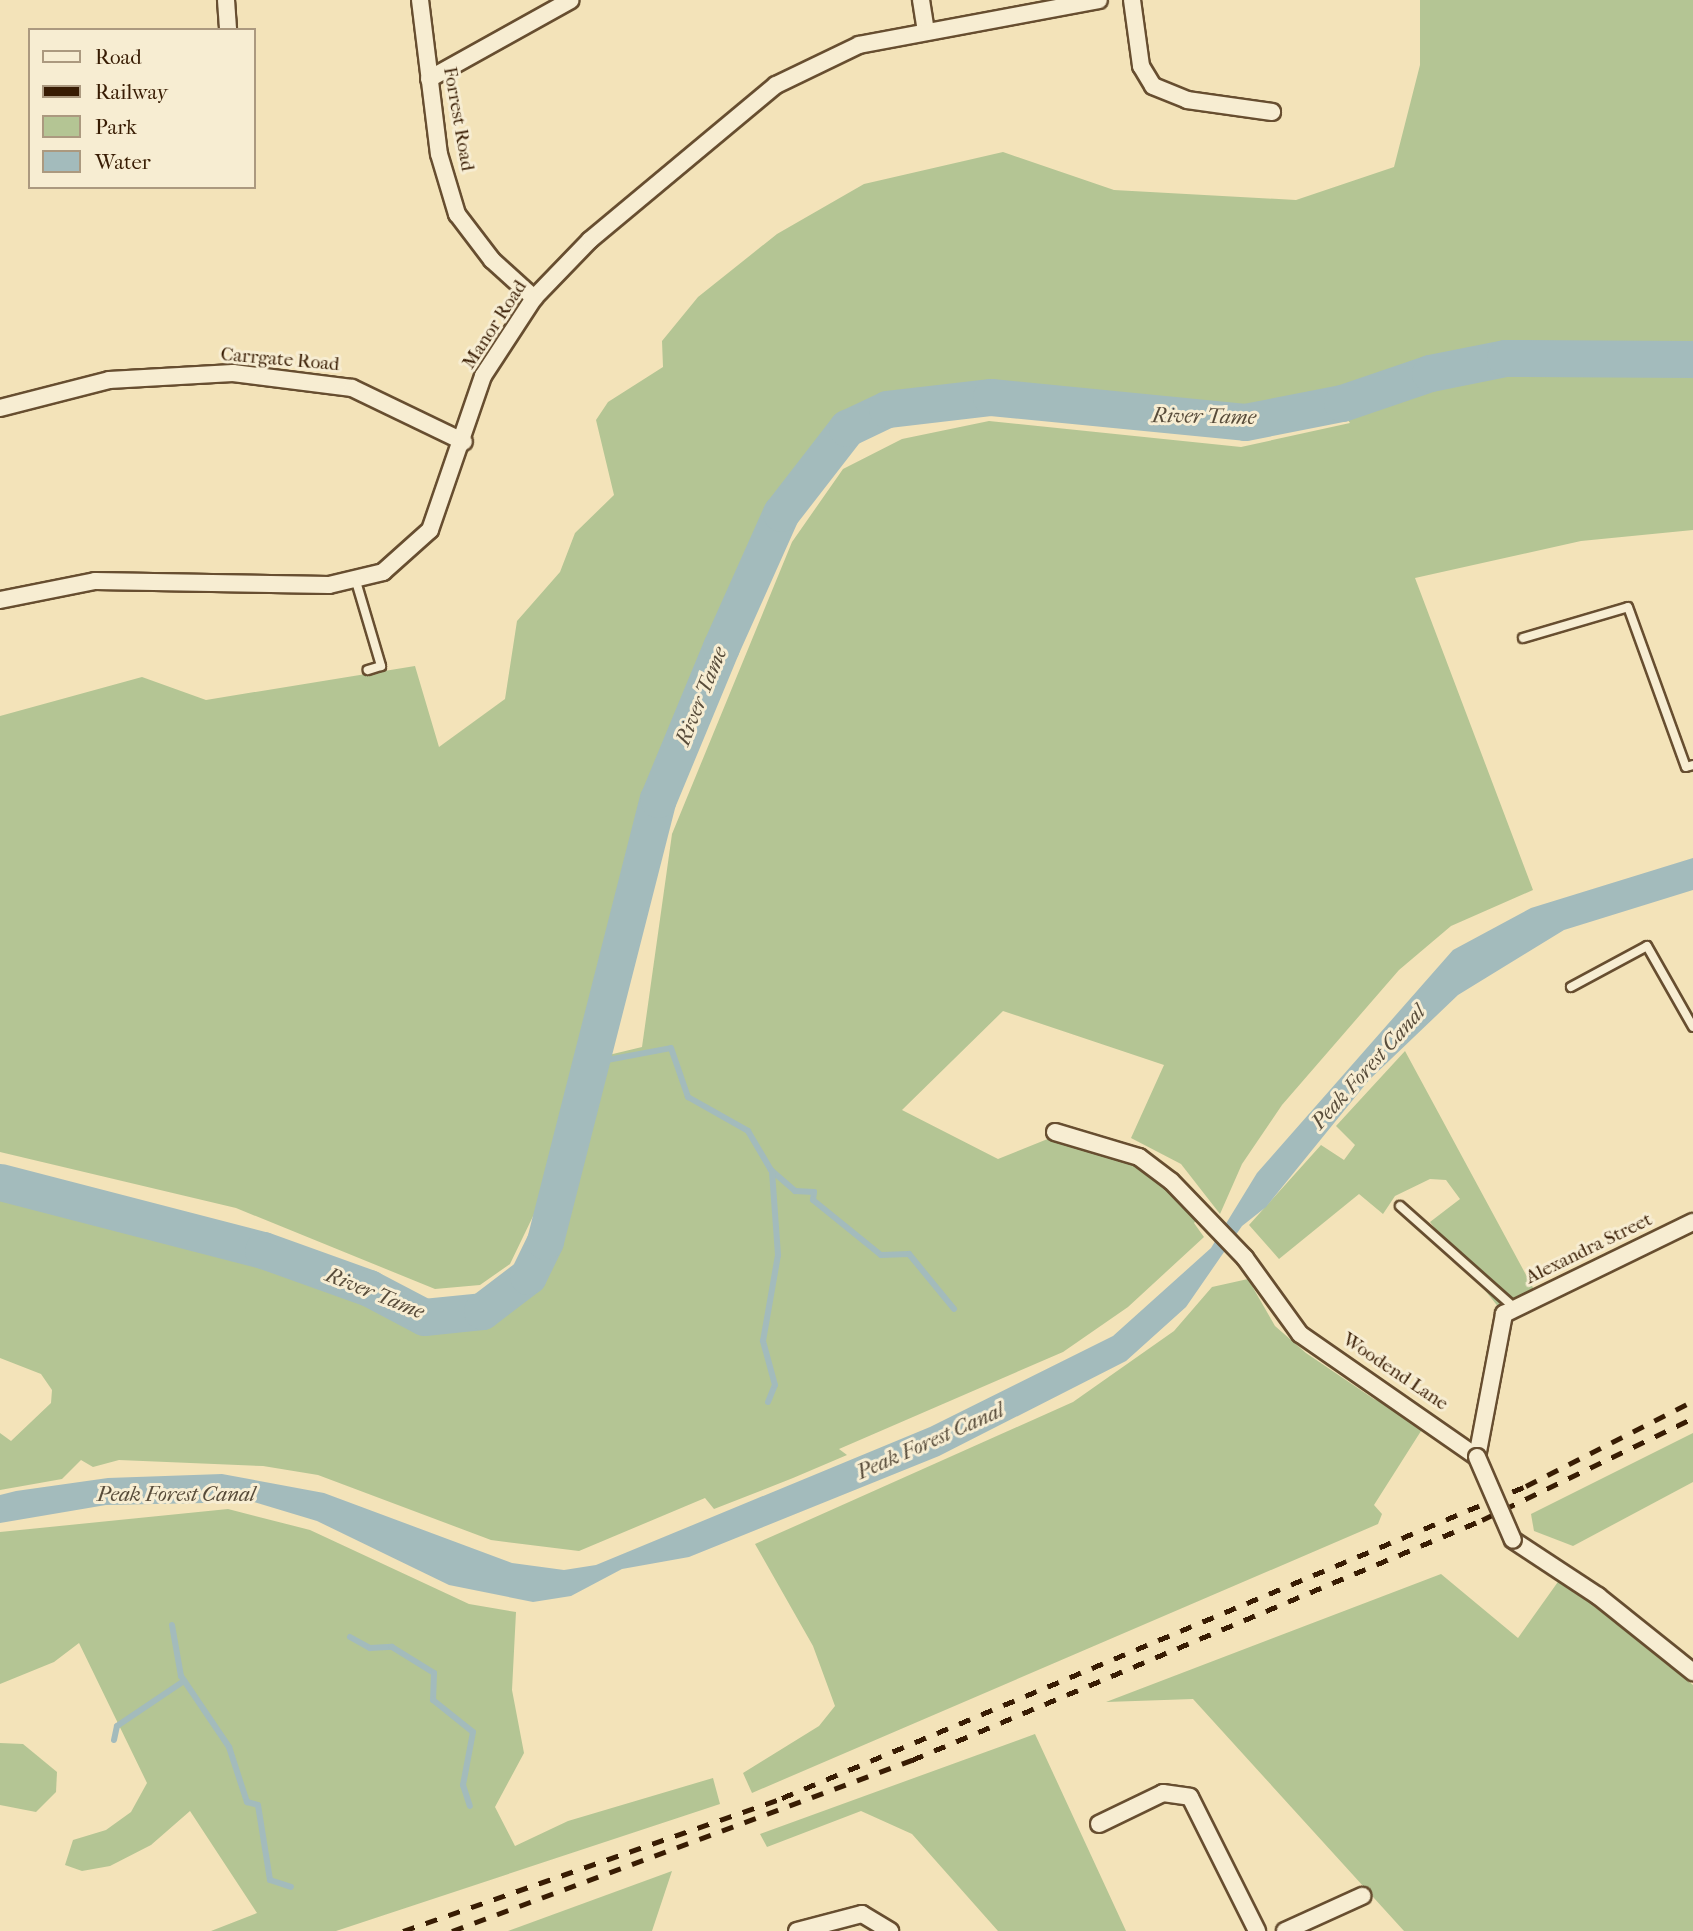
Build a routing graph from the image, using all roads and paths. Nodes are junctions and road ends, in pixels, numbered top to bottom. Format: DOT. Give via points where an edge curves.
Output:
graph roads {
  1 [pos="226,0"];
  2 [pos="420,0"];
  3 [pos="571,0"];
  4 [pos="921,0"];
  5 [pos="1099,0"];
  6 [pos="1132,0"];
  7 [pos="228,28"];
  8 [pos="926,32"];
  9 [pos="429,79"];
  10 [pos="1272,112"];
  11 [pos="534,298"];
  12 [pos="0,408"];
  13 [pos="464,442"];
  14 [pos="355,578"];
  15 [pos="0,600"];
  16 [pos="1523,638"];
  17 [pos="368,670"];
  18 [pos="1693,765"];
  19 [pos="1570,987"];
  20 [pos="1693,1027"];
  21 [pos="1055,1132"];
  22 [pos="1399,1206"];
  23 [pos="1693,1222"];
  24 [pos="1510,1311"];
  25 [pos="1477,1457"];
  26 [pos="1693,1672"];
  27 [pos="1100,1824"];
  28 [pos="1362,1896"];
  29 [pos="797,1931"];
  30 [pos="890,1931"];
  31 [pos="1257,1931"];
  32 [pos="1285,1931"];
  1 -- 7 [label="street"];
  2 -- 9 [label="street, Forrest Road"];
  3 -- 9 [label="street"];
  4 -- 8 [label="street"];
  5 -- 8 [label="street, Manor Road"];
  6 -- 10 [label="street" via="1140,66 1153,86 1187,100"];
  8 -- 11 [label="street, Manor Road" via="859,45 776,85 590,240"];
  9 -- 11 [label="street, Forrest Road" via="439,154 457,214 492,260"];
  11 -- 13 [label="street, Manor Road" via="483,376"];
  12 -- 13 [label="street, Carrgate Road" via="109,380 233,373 352,388"];
  13 -- 14 [label="street, Manor Road" via="430,530 383,572"];
  14 -- 15 [label="street, Manor Road" via="328,585 95,581"];
  14 -- 17 [label="lane" via="381,666"];
  16 -- 18 [label="lane" via="1628,607 1686,767"];
  19 -- 20 [label="lane" via="1647,946"];
  21 -- 25 [label="street, Woodend Lane" via="1139,1157 1245,1258 1300,1334"];
  22 -- 24 [label="lane"];
  23 -- 24 [label="street, Alexandra Street"];
  24 -- 25 [label="street"];
  25 -- 26 [label="street, bridge" via="1513,1540 1598,1596"];
  27 -- 31 [label="street" via="1163,1793 1190,1797"];
  28 -- 32 [label="street"];
  29 -- 30 [label="street" via="862,1914"];
}
